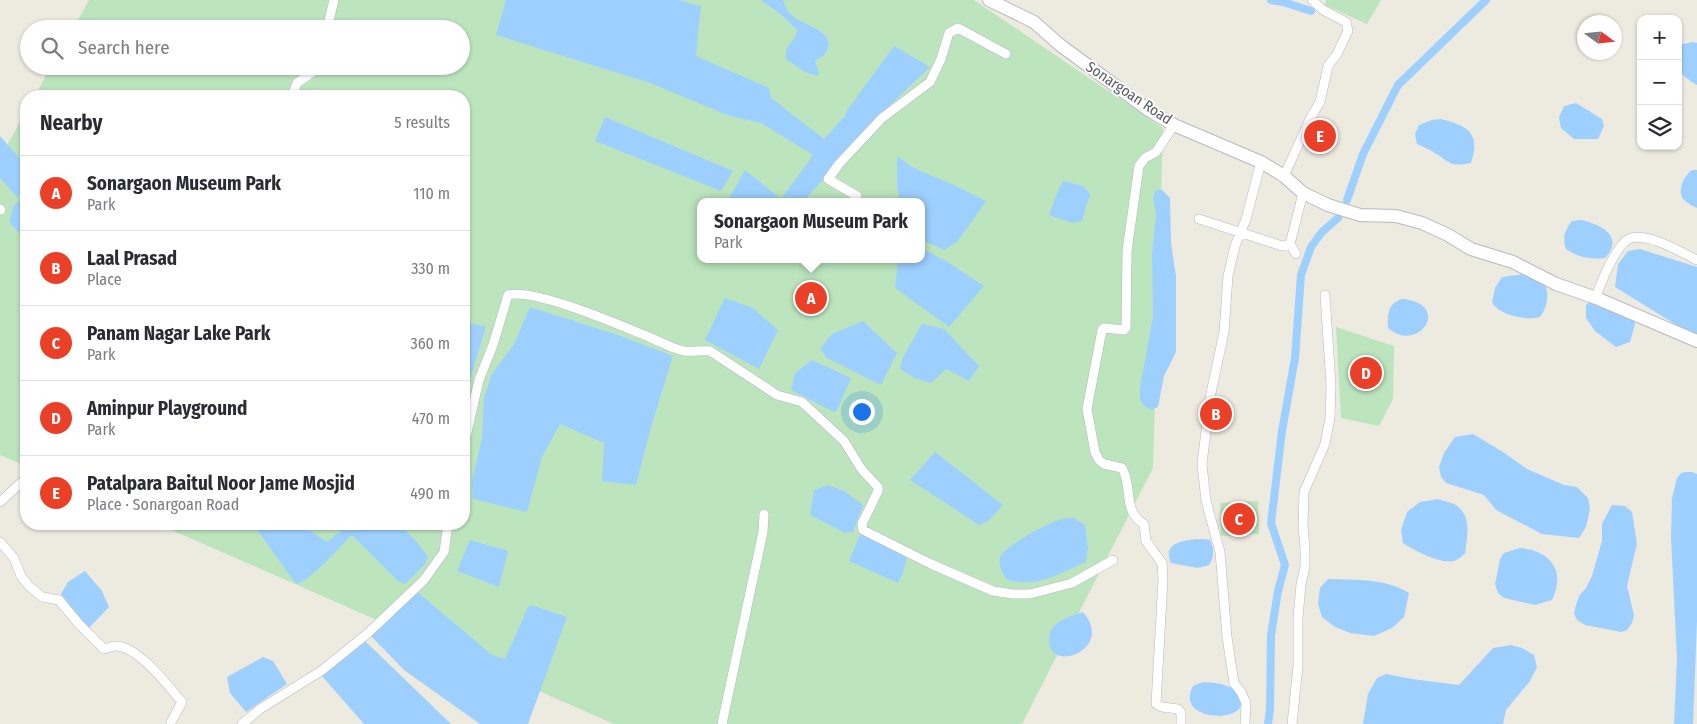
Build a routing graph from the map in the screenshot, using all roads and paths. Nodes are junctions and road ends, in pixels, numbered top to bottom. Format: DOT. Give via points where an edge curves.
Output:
graph roads {
  1 [pos="334,0"];
  2 [pos="989,0"];
  3 [pos="1312,0"];
  4 [pos="329,20"];
  5 [pos="1006,54"];
  6 [pos="308,75"];
  7 [pos="294,90"];
  8 [pos="1174,124"];
  9 [pos="1261,162"];
  10 [pos="1284,176"];
  11 [pos="1303,193"];
  12 [pos="857,196"];
  13 [pos="1199,219"];
  14 [pos="1242,232"];
  15 [pos="1290,244"];
  16 [pos="1296,254"];
  17 [pos="1697,260"];
  18 [pos="1325,295"];
  19 [pos="1596,298"];
  20 [pos="1697,341"];
  21 [pos="470,421"];
  22 [pos="20,484"];
  23 [pos="0,502"];
  24 [pos="764,514"];
  25 [pos="447,530"];
  26 [pos="0,542"];
  27 [pos="1113,560"];
  28 [pos="172,722"];
  29 [pos="242,724"];
  30 [pos="722,724"];
  31 [pos="1181,724"];
  32 [pos="1245,724"];
  33 [pos="1292,724"];
  1 -- 4 [label="street"];
  2 -- 8 [label="main road, Sonargoan Road" via="1034,22 1147,109"];
  3 -- 10 [label="street" via="1346,22 1348,31 1328,66 1320,102"];
  5 -- 12 [label="street" via="958,28 949,33 930,82 882,118 828,179"];
  6 -- 7 [label="street" via="297,83"];
  8 -- 9 [label="main road, Sonargoan Road"];
  8 -- 31 [label="street" via="1156,152 1139,166 1127,251 1126,328 1102,330 1087,409 1095,452 1104,464 1122,468 1134,517 1144,524 1146,541 1162,563 1156,704 1178,709"];
  9 -- 10 [label="main road, Sonargoan Road"];
  9 -- 14 [label="street"];
  10 -- 11 [label="main road, Sonargoan Road"];
  11 -- 15 [label="street"];
  11 -- 19 [label="main road, Sonargoan Road" via="1360,215 1396,216 1422,223 1471,249 1513,262 1556,284"];
  13 -- 14 [label="street"];
  14 -- 15 [label="street" via="1282,246"];
  14 -- 32 [label="street" via="1228,276 1224,332 1210,398 1202,464 1206,501 1220,552 1234,683 1246,702"];
  15 -- 16 [label="street"];
  17 -- 19 [label="street" via="1671,247 1630,238 1621,245 1605,272"];
  18 -- 33 [label="street" via="1330,418 1325,444 1304,492 1306,567 1301,584"];
  19 -- 20 [label="main road, Sonargoan Road"];
  21 -- 27 [label="street" via="508,295 515,293 599,317 683,351 710,352 777,395 802,402 844,441 878,488 862,530 931,564 993,591 1030,594 1072,584"];
  22 -- 23 [label="street"];
  24 -- 30 [label="street" via="763,532"];
  25 -- 29 [label="street" via="444,552 424,580 367,634 329,665"];
  26 -- 28 [label="street" via="14,558 24,580 42,597 59,600 104,649 118,646 135,653 153,669 182,702"];
}
